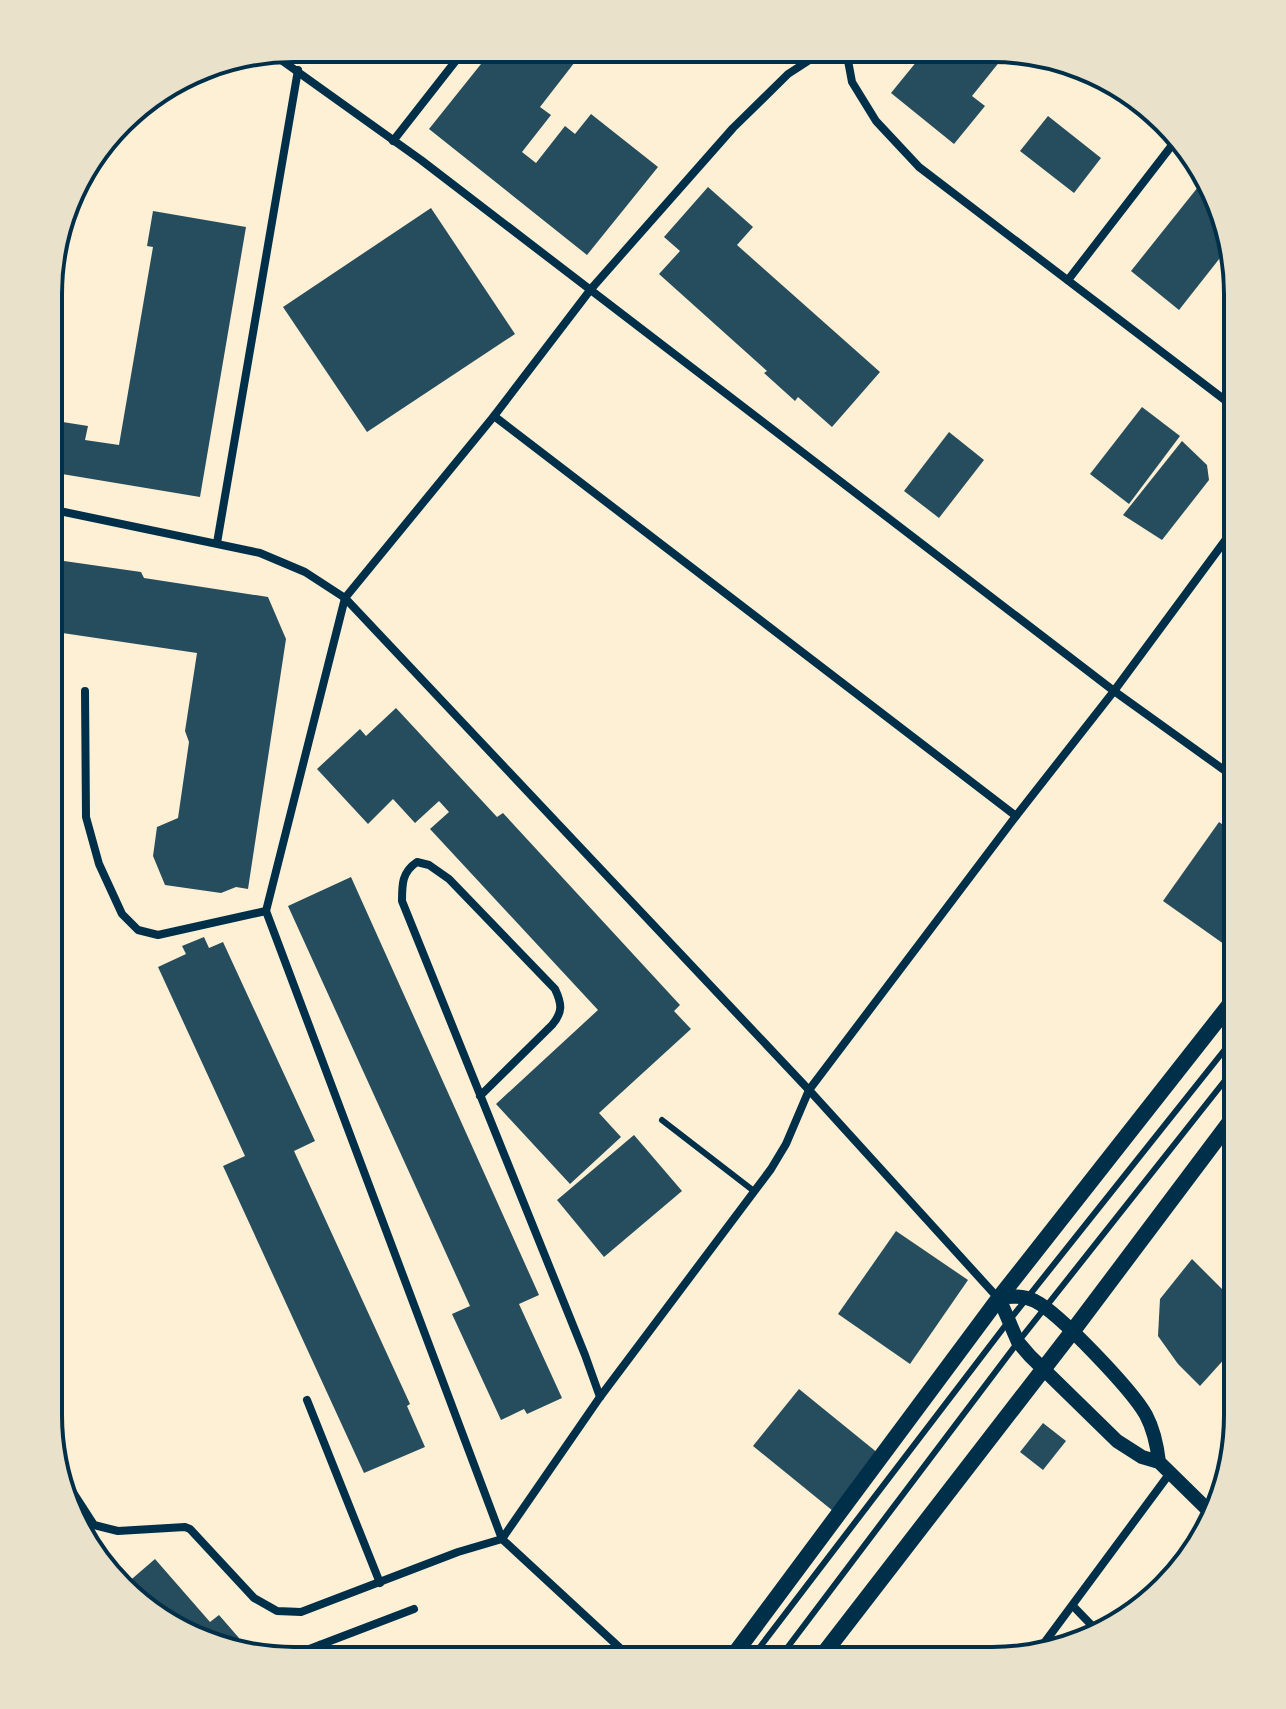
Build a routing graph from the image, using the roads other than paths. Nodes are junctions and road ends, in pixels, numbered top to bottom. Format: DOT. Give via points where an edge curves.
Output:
graph roads {
  1 [pos="455,62"];
  2 [pos="806,62"];
  3 [pos="848,62"];
  4 [pos="286,63"];
  5 [pos="298,70"];
  6 [pos="393,141"];
  7 [pos="1171,147"];
  8 [pos="1068,280"];
  9 [pos="591,289"];
  10 [pos="1224,399"];
  11 [pos="494,416"];
  12 [pos="62,511"];
  13 [pos="1224,542"];
  14 [pos="217,543"];
  15 [pos="345,598"];
  16 [pos="85,691"];
  17 [pos="1114,691"];
  18 [pos="1224,770"];
  19 [pos="1016,816"];
  20 [pos="266,911"];
  21 [pos="1224,1012"];
  22 [pos="1224,1051"];
  23 [pos="1224,1082"];
  24 [pos="809,1090"];
  25 [pos="480,1096"];
  26 [pos="662,1120"];
  27 [pos="1224,1130"];
  28 [pos="754,1191"];
  29 [pos="999,1298"];
  30 [pos="1027,1298"];
  31 [pos="1045,1308"];
  32 [pos="1008,1322"];
  33 [pos="1072,1332"];
  34 [pos="1018,1342"];
  35 [pos="1043,1369"];
  36 [pos="600,1397"];
  37 [pos="307,1400"];
  38 [pos="1164,1467"];
  39 [pos="80,1504"];
  40 [pos="1204,1507"];
  41 [pos="502,1539"];
  42 [pos="380,1583"];
  43 [pos="1073,1606"];
  44 [pos="414,1609"];
  45 [pos="1091,1624"];
  46 [pos="1047,1640"];
  47 [pos="320,1644"];
  48 [pos="313,1647"];
  49 [pos="324,1647"];
  50 [pos="619,1647"];
  51 [pos="740,1647"];
  52 [pos="760,1647"];
  53 [pos="788,1647"];
  54 [pos="829,1647"];
  1 -- 6 [label="street"];
  2 -- 9 [label="street" via="733,128"];
  3 -- 8 [label="street" via="852,82 876,121 919,167"];
  4 -- 5 [label="street"];
  5 -- 6 [label="street"];
  5 -- 14 [label="street"];
  6 -- 9 [label="street"];
  7 -- 8 [label="street"];
  8 -- 10 [label="street"];
  9 -- 11 [label="street"];
  9 -- 17 [label="street"];
  11 -- 15 [label="street"];
  11 -- 19 [label="street"];
  12 -- 14 [label="street"];
  13 -- 17 [label="street"];
  14 -- 15 [label="street" via="293,567"];
  15 -- 20 [label="street"];
  15 -- 24 [label="street"];
  16 -- 20 [label="street" via="86,817 99,864 122,914 138,930 158,935"];
  17 -- 18 [label="street"];
  17 -- 19 [label="street"];
  19 -- 24 [label="street"];
  20 -- 41 [label="street"];
  21 -- 29 [label="main road"];
  22 -- 30 [label="lane"];
  23 -- 31 [label="lane"];
  24 -- 28 [label="street" via="786,1144"];
  24 -- 29 [label="street"];
  25 -- 25 [label="street" via="402,901 404,876 417,862 449,879 555,989 562,1003 552,1025"];
  25 -- 36 [label="street"];
  26 -- 28 [label="lane"];
  27 -- 33 [label="main road"];
  28 -- 36 [label="street"];
  29 -- 30 [label="street"];
  29 -- 32 [label="street"];
  29 -- 51 [label="main road"];
  30 -- 31 [label="street"];
  30 -- 32 [label="lane"];
  31 -- 33 [label="street"];
  31 -- 34 [label="lane"];
  32 -- 34 [label="street"];
  32 -- 52 [label="lane"];
  33 -- 35 [label="main road"];
  33 -- 38 [label="street" via="1137,1402"];
  34 -- 35 [label="street"];
  34 -- 53 [label="lane"];
  35 -- 38 [label="street" via="1117,1441"];
  35 -- 54 [label="main road"];
  36 -- 41 [label="street"];
  37 -- 42 [label="street"];
  38 -- 40 [label="street"];
  38 -- 43 [label="street"];
  39 -- 42 [label="street" via="94,1525 118,1531 190,1529 254,1598 277,1611 301,1612"];
  41 -- 42 [label="street"];
  41 -- 50 [label="street"];
  43 -- 45 [label="street"];
  43 -- 46 [label="street"];
  44 -- 47 [label="street"];
  47 -- 48 [label="street"];
  47 -- 49 [label="lane"];
}
